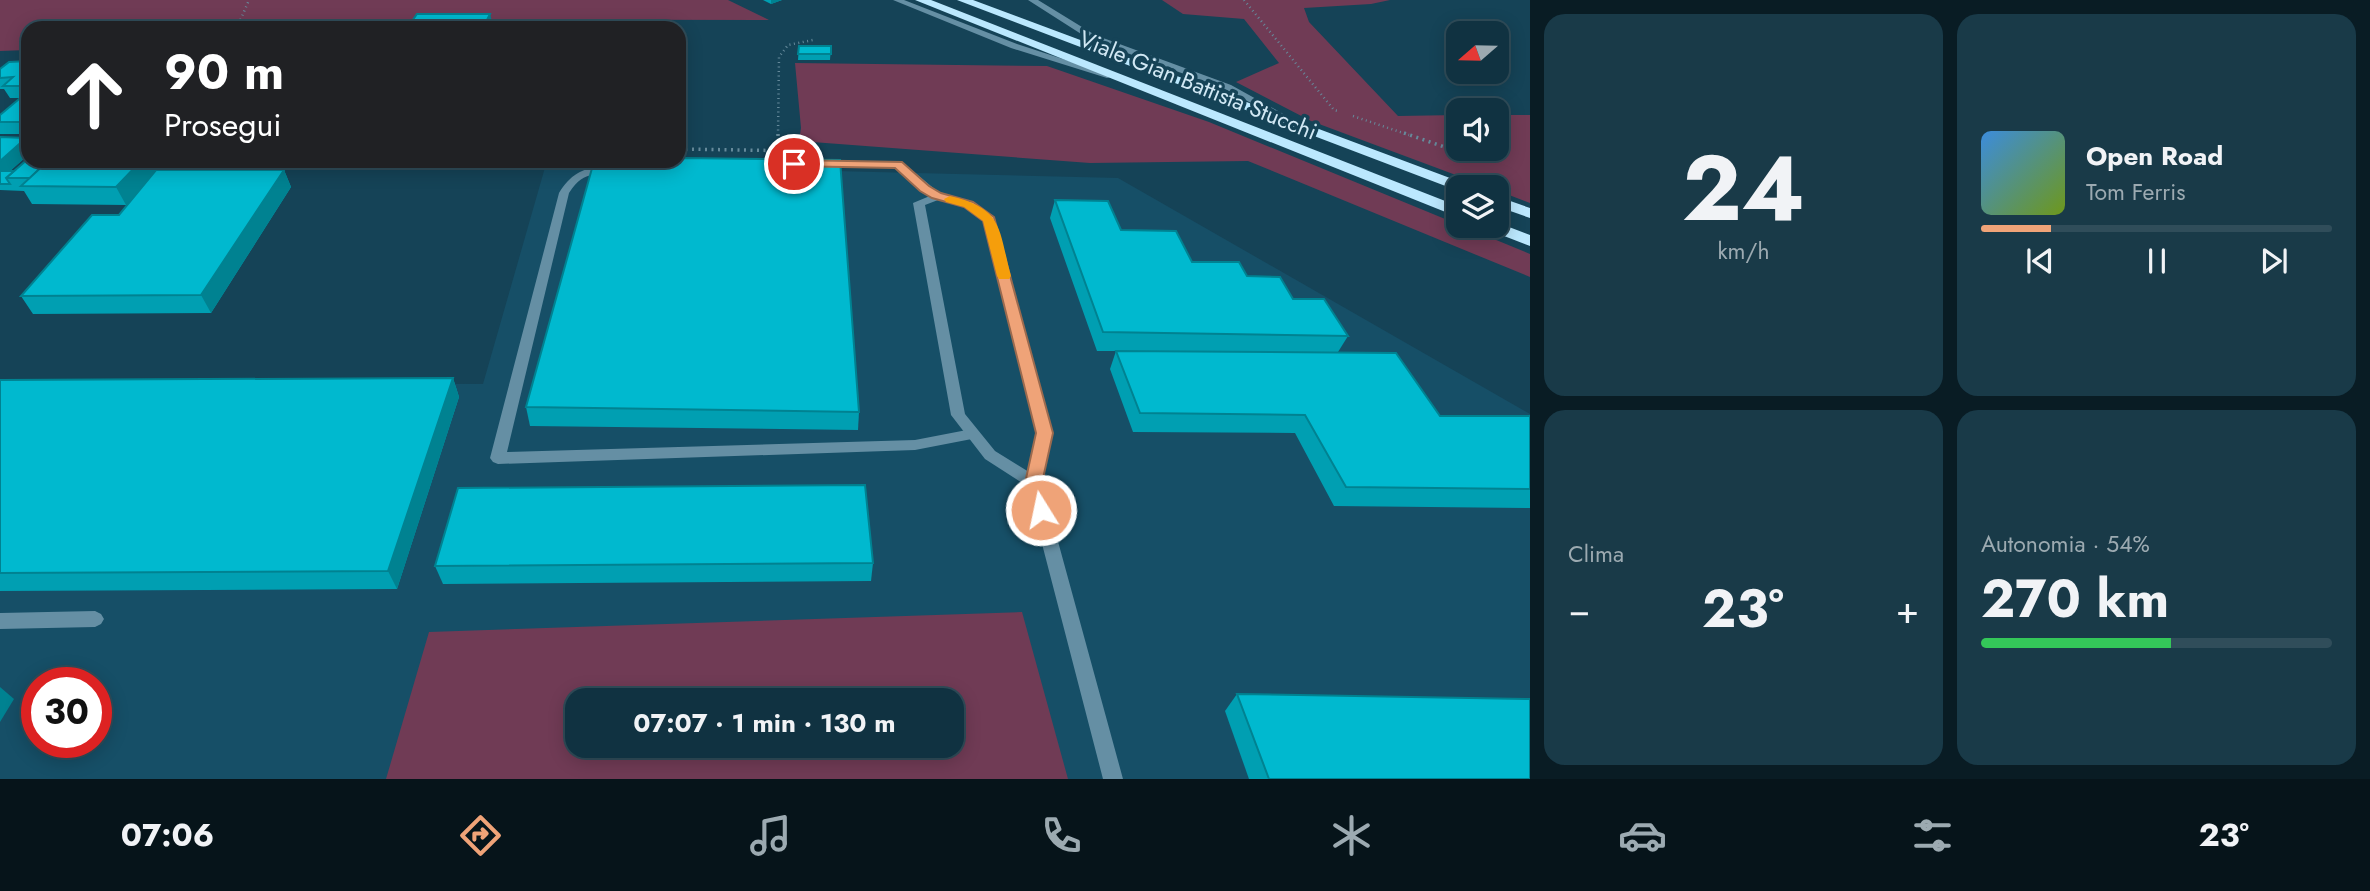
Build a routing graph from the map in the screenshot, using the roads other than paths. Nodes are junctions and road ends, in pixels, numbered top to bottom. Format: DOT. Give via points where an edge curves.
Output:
graph roads {
  1 [pos="897,0"];
  2 [pos="921,0"];
  3 [pos="963,0"];
  4 [pos="1032,0"];
  5 [pos="1129,82"];
  6 [pos="1305,129"];
  7 [pos="807,164"];
  8 [pos="631,168"];
  9 [pos="1446,181"];
  10 [pos="936,196"];
  11 [pos="1509,206"];
  12 [pos="1446,207"];
  13 [pos="1530,213"];
  14 [pos="1509,233"];
  15 [pos="1530,241"];
  16 [pos="972,434"];
  17 [pos="1034,483"];
  18 [pos="95,619"];
  19 [pos="0,621"];
  20 [pos="1113,779"];
  1 -- 5 [label="street" via="1014,46"];
  2 -- 5 [label="highway, Viale Gian Battista Stucchi"];
  3 -- 6 [label="highway, Viale Gian Battista Stucchi"];
  4 -- 6 [label="street" via="1092,37 1228,87"];
  5 -- 12 [label="highway, Viale Gian Battista Stucchi"];
  6 -- 9 [label="highway, Viale Gian Battista Stucchi"];
  7 -- 10 [label="street" via="898,164"];
  8 -- 16 [label="street" via="590,169 572,178 564,193 498,458 841,449"];
  10 -- 16 [label="street" via="919,203 958,415"];
  10 -- 17 [label="street" via="969,204 989,219 1045,433"];
  11 -- 13 [label="highway"];
  14 -- 15 [label="highway"];
  16 -- 17 [label="street" via="990,455"];
  17 -- 20 [label="street"];
  18 -- 19 [label="street"];
}
